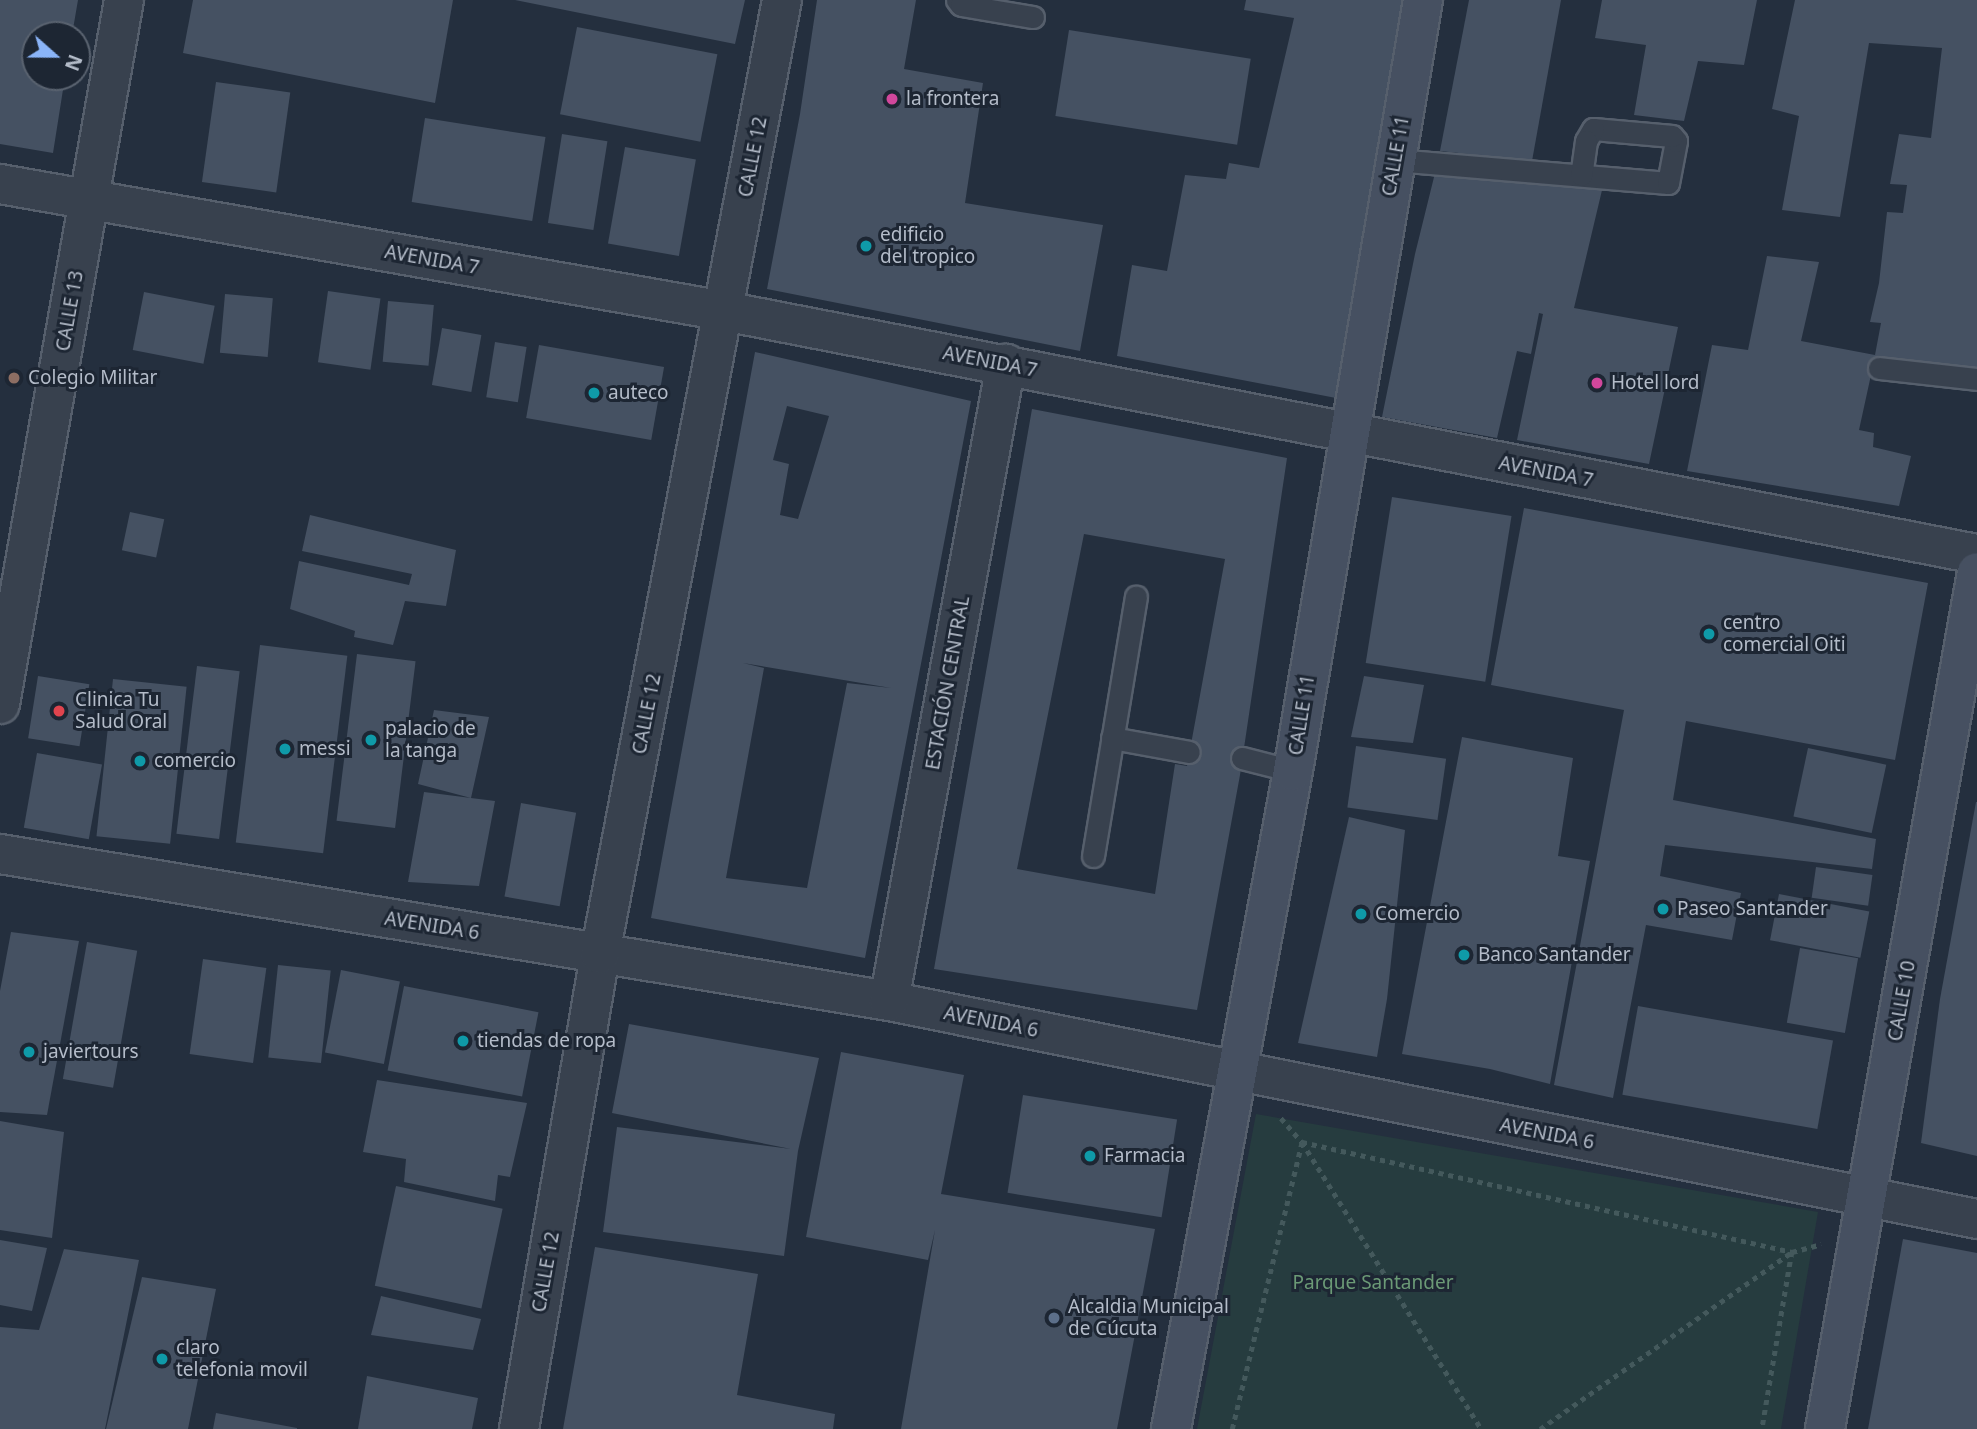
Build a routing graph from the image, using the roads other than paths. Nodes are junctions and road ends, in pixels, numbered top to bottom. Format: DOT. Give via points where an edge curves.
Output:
graph roads {
  1 [pos="124,0"];
  2 [pos="782,0"];
  3 [pos="957,0"];
  4 [pos="1423,0"];
  5 [pos="1033,17"];
  6 [pos="1395,160"];
  7 [pos="1581,175"];
  8 [pos="0,184"];
  9 [pos="90,200"];
  10 [pos="724,311"];
  11 [pos="1006,365"];
  12 [pos="1879,368"];
  13 [pos="1977,379"];
  14 [pos="1348,434"];
  15 [pos="1977,554"];
  16 [pos="1977,572"];
  17 [pos="1136,597"];
  18 [pos="7,611"];
  19 [pos="0,704"];
  20 [pos="1112,738"];
  21 [pos="1189,752"];
  22 [pos="1242,758"];
  23 [pos="1293,771"];
  24 [pos="0,854"];
  25 [pos="1093,856"];
  26 [pos="600,954"];
  27 [pos="889,1001"];
  28 [pos="1238,1071"];
  29 [pos="1868,1199"];
  30 [pos="1977,1219"];
  31 [pos="519,1429"];
  32 [pos="1171,1429"];
  33 [pos="1825,1429"];
  1 -- 9 [label="street, CALLE 13"];
  2 -- 10 [label="street, CALLE 12"];
  3 -- 5 [label="lane" via="961,5"];
  4 -- 6 [label="street, CALLE 11"];
  6 -- 7 [label="lane"];
  6 -- 14 [label="street, CALLE 11"];
  8 -- 9 [label="street, AVENIDA 7"];
  9 -- 10 [label="street, AVENIDA 7"];
  9 -- 18 [label="street, CALLE 13"];
  10 -- 11 [label="street, AVENIDA 7"];
  10 -- 26 [label="street, CALLE 12"];
  11 -- 14 [label="street, AVENIDA 7"];
  11 -- 27 [label="street, ESTACIÓN CENTRAL"];
  12 -- 13 [label="lane"];
  14 -- 15 [label="street, AVENIDA 7"];
  14 -- 23 [label="street, CALLE 11"];
  16 -- 29 [label="street, CALLE 10"];
  17 -- 20 [label="lane"];
  18 -- 19 [label="street, CALLE 13"];
  20 -- 21 [label="lane"];
  20 -- 25 [label="lane"];
  22 -- 23 [label="lane"];
  23 -- 28 [label="street, CALLE 11"];
  24 -- 26 [label="street, AVENIDA 6"];
  26 -- 27 [label="street, AVENIDA 6"];
  26 -- 31 [label="street, CALLE 12"];
  27 -- 28 [label="street, AVENIDA 6"];
  28 -- 29 [label="street, AVENIDA 6"];
  28 -- 32 [label="street, CALLE 11"];
  29 -- 30 [label="street, AVENIDA 6"];
  29 -- 33 [label="street, CALLE 10"];
}
